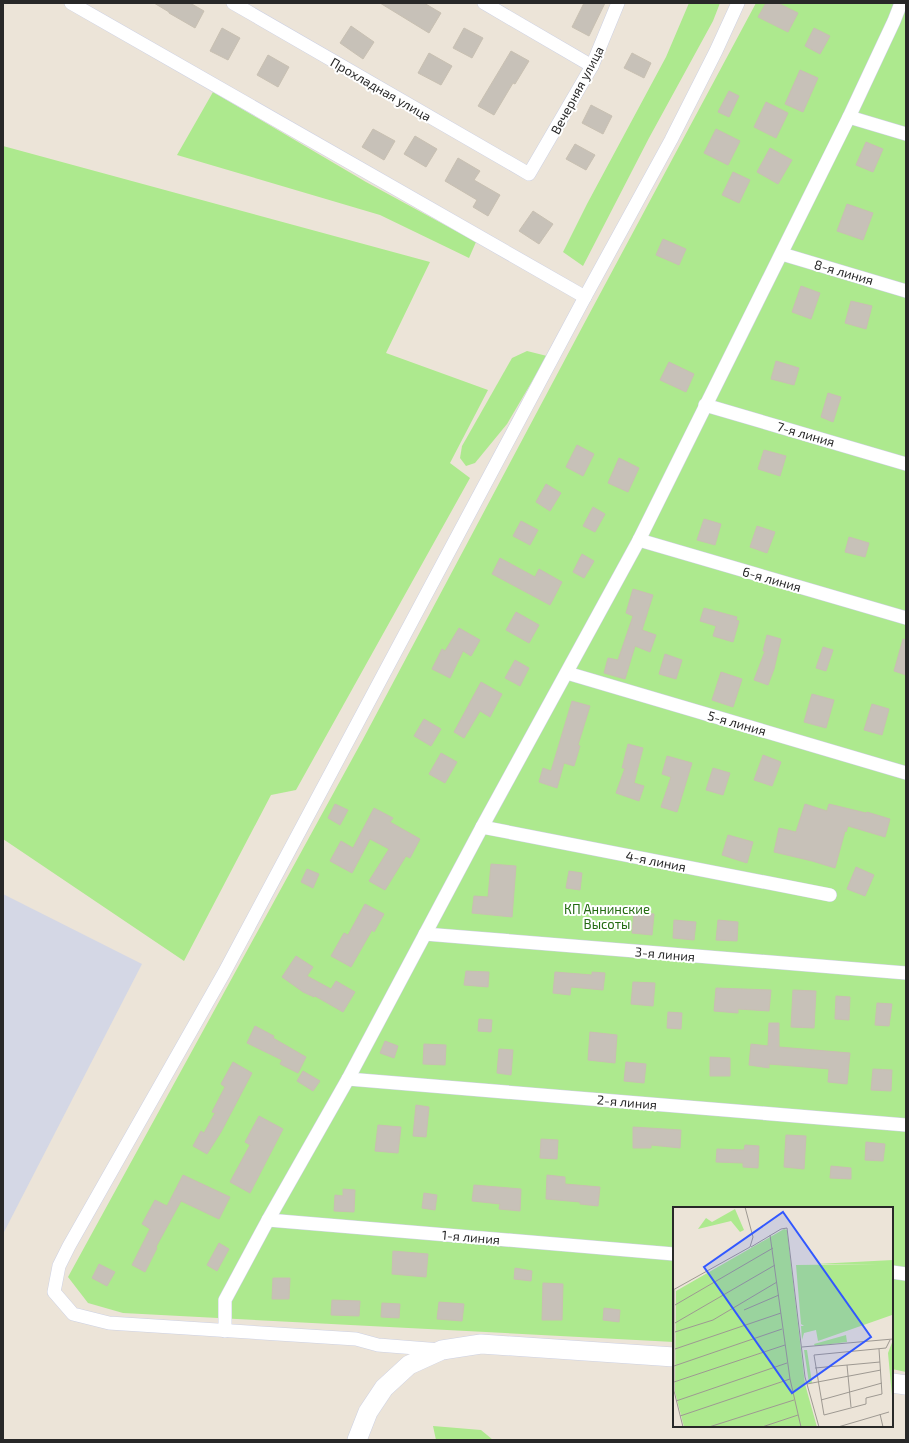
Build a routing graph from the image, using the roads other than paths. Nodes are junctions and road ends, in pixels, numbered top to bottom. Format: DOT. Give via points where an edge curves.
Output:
graph roads {
  1 [pos="71,3"];
  2 [pos="233,3"];
  3 [pos="484,3"];
  4 [pos="618,3"];
  5 [pos="738,3"];
  6 [pos="901,3"];
  7 [pos="592,66"];
  8 [pos="849,117"];
  9 [pos="906,134"];
  10 [pos="530,174"];
  11 [pos="782,254"];
  12 [pos="906,290"];
  13 [pos="585,297"];
  14 [pos="705,405"];
  15 [pos="906,464"];
  16 [pos="639,540"];
  17 [pos="906,618"];
  18 [pos="567,673"];
  19 [pos="906,773"];
  20 [pos="482,827"];
  21 [pos="830,895"];
  22 [pos="425,934"];
  23 [pos="906,973"];
  24 [pos="348,1079"];
  25 [pos="906,1125"];
  26 [pos="268,1220"];
  27 [pos="673,1254"];
  28 [pos="893,1272"];
  29 [pos="906,1274"];
  30 [pos="225,1331"];
  31 [pos="442,1350"];
  32 [pos="673,1357"];
  33 [pos="893,1383"];
  34 [pos="906,1385"];
  35 [pos="357,1440"];
  1 -- 13 [label="street"];
  2 -- 10 [label="street, Прохладная улица"];
  3 -- 7 [label="street"];
  4 -- 7 [label="street, Вечерняя улица"];
  5 -- 13 [label="street" via="672,140"];
  6 -- 8 [label="street"];
  7 -- 10 [label="street, Вечерняя улица"];
  8 -- 9 [label="street"];
  8 -- 11 [label="street"];
  11 -- 12 [label="street, 8-я линия"];
  11 -- 14 [label="street"];
  13 -- 30 [label="street" via="224,974 59,1266 54,1292 73,1314 109,1323"];
  14 -- 15 [label="street, 7-я линия"];
  14 -- 16 [label="street"];
  16 -- 17 [label="street, 6-я линия"];
  16 -- 18 [label="street"];
  18 -- 19 [label="street, 5-я линия"];
  18 -- 20 [label="street"];
  20 -- 21 [label="street, 4-я линия"];
  20 -- 22 [label="street"];
  22 -- 23 [label="street, 3-я линия"];
  22 -- 24 [label="street"];
  24 -- 25 [label="street, 2-я линия"];
  24 -- 26 [label="street"];
  26 -- 27 [label="street, 1-я линия"];
  26 -- 30 [label="street" via="225,1300"];
  28 -- 29 [label="street"];
  30 -- 31 [label="street" via="356,1339 378,1345"];
  31 -- 32 [label="main road" via="481,1344"];
  31 -- 35 [label="main road" via="409,1365 384,1388 368,1412"];
  33 -- 34 [label="main road"];
}
